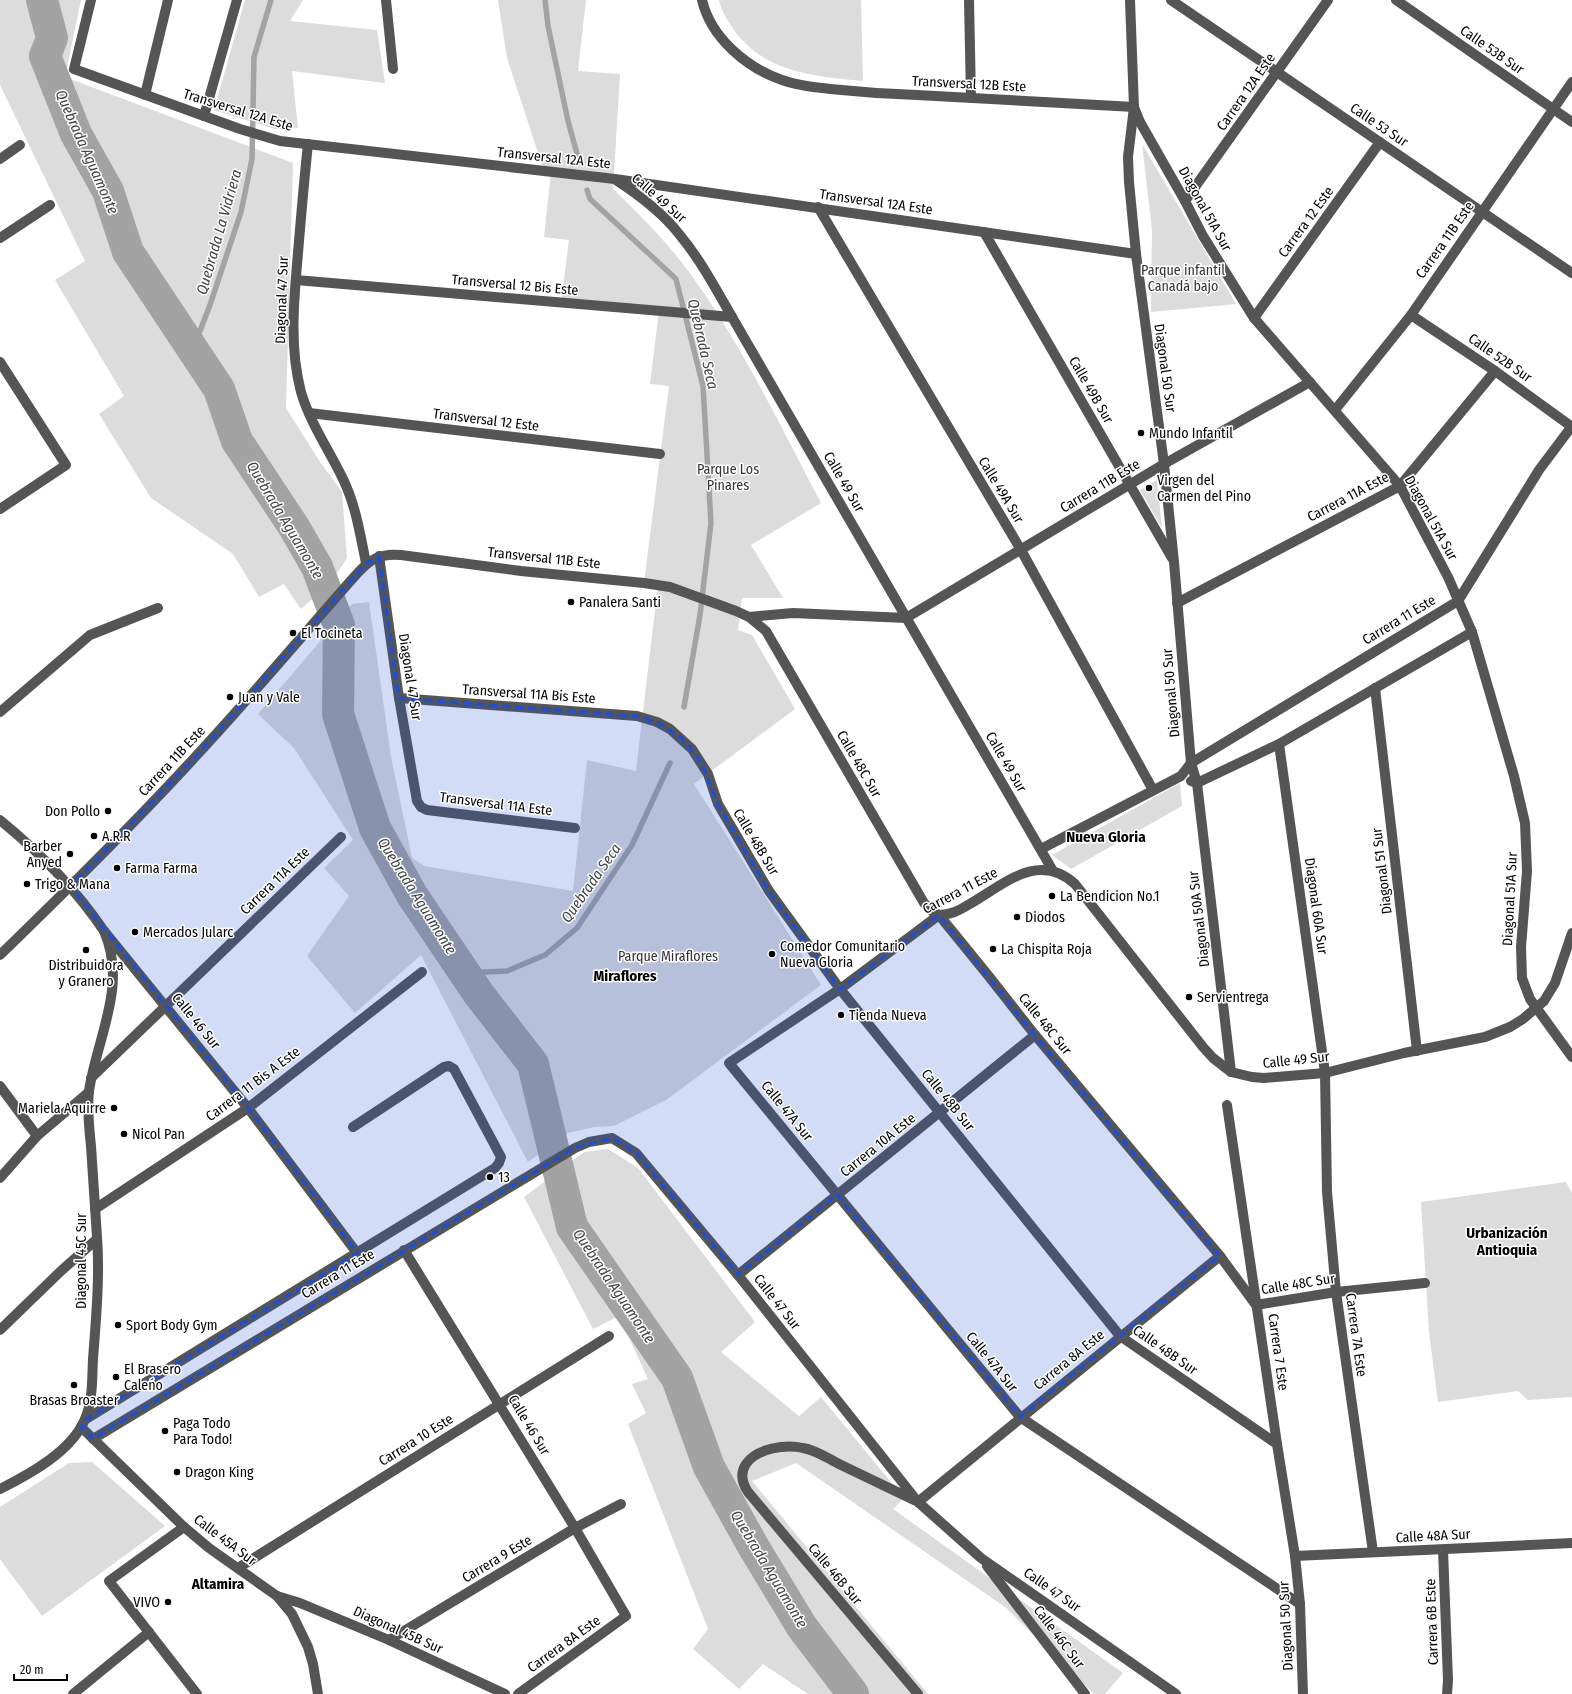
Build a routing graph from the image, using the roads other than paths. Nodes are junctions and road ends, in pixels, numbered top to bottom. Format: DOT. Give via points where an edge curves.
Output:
graph roads {
  1 [pos="90,0"];
  2 [pos="168,0"];
  3 [pos="237,0"];
  4 [pos="386,0"];
  5 [pos="702,0"];
  6 [pos="969,0"];
  7 [pos="1130,0"];
  8 [pos="1171,0"];
  9 [pos="1328,0"];
  10 [pos="1396,0"];
  11 [pos="393,69"];
  12 [pos="1277,72"];
  13 [pos="1572,82"];
  14 [pos="145,95"];
  15 [pos="971,98"];
  16 [pos="1134,107"];
  17 [pos="1553,109"];
  18 [pos="204,116"];
  19 [pos="1572,122"];
  20 [pos="1380,142"];
  21 [pos="308,144"];
  22 [pos="20,145"];
  23 [pos="0,159"];
  24 [pos="615,179"];
  25 [pos="1186,201"];
  26 [pos="50,205"];
  27 [pos="818,207"];
  28 [pos="1482,212"];
  29 [pos="984,232"];
  30 [pos="0,238"];
  31 [pos="1136,254"];
  32 [pos="1572,273"];
  33 [pos="296,280"];
  34 [pos="1411,315"];
  35 [pos="732,317"];
  36 [pos="1254,318"];
  37 [pos="0,362"];
  38 [pos="1495,371"];
  39 [pos="1310,382"];
  40 [pos="1335,410"];
  41 [pos="309,413"];
  42 [pos="1572,426"];
  43 [pos="660,454"];
  44 [pos="1164,464"];
  45 [pos="1130,485"];
  46 [pos="1400,486"];
  47 [pos="0,510"];
  48 [pos="1021,550"];
  49 [pos="379,556"];
  50 [pos="1174,562"];
  51 [pos="366,564"];
  52 [pos="354,577"];
  53 [pos="1458,601"];
  54 [pos="1177,603"];
  55 [pos="158,608"];
  56 [pos="736,610"];
  57 [pos="749,617"];
  58 [pos="906,618"];
  59 [pos="1472,632"];
  60 [pos="1375,688"];
  61 [pos="399,698"];
  62 [pos="0,712"];
  63 [pos="657,722"];
  64 [pos="1279,744"];
  65 [pos="1191,763"];
  66 [pos="1181,776"];
  67 [pos="1197,783"];
  68 [pos="1153,790"];
  69 [pos="417,801"];
  70 [pos="0,820"];
  71 [pos="575,828"];
  72 [pos="341,837"];
  73 [pos="1041,849"];
  74 [pos="1053,871"];
  75 [pos="70,886"];
  76 [pos="939,915"];
  77 [pos="104,931"];
  78 [pos="1572,933"];
  79 [pos="0,955"];
  80 [pos="422,972"];
  81 [pos="840,989"];
  82 [pos="166,1006"];
  83 [pos="1537,1008"];
  84 [pos="1034,1036"];
  85 [pos="1418,1051"];
  86 [pos="1572,1057"];
  87 [pos="729,1063"];
  88 [pos="1231,1072"];
  89 [pos="1324,1073"];
  90 [pos="91,1078"];
  91 [pos="0,1086"];
  92 [pos="89,1092"];
  93 [pos="1227,1105"];
  94 [pos="248,1108"];
  95 [pos="940,1112"];
  96 [pos="353,1127"];
  97 [pos="37,1136"];
  98 [pos="600,1139"];
  99 [pos="0,1178"];
  100 [pos="837,1195"];
  101 [pos="95,1209"];
  102 [pos="97,1239"];
  103 [pos="404,1250"];
  104 [pos="357,1252"];
  105 [pos="1220,1256"];
  106 [pos="738,1276"];
  107 [pos="1425,1283"];
  108 [pos="1336,1292"];
  109 [pos="1256,1305"];
  110 [pos="0,1330"];
  111 [pos="609,1336"];
  112 [pos="1120,1336"];
  113 [pos="500,1404"];
  114 [pos="1020,1417"];
  115 [pos="83,1423"];
  116 [pos="92,1439"];
  117 [pos="1277,1444"];
  118 [pos="744,1466"];
  119 [pos="0,1489"];
  120 [pos="918,1502"];
  121 [pos="621,1504"];
  122 [pos="184,1527"];
  123 [pos="575,1528"];
  124 [pos="1572,1543"];
  125 [pos="1443,1550"];
  126 [pos="1373,1552"];
  127 [pos="1295,1556"];
  128 [pos="981,1558"];
  129 [pos="238,1568"];
  130 [pos="277,1596"];
  131 [pos="1300,1604"];
  132 [pos="626,1616"];
  133 [pos="149,1632"];
  134 [pos="389,1640"];
  135 [pos="1083,1693"];
  136 [pos="73,1694"];
  137 [pos="197,1694"];
  138 [pos="318,1694"];
  139 [pos="505,1694"];
  140 [pos="518,1694"];
  141 [pos="918,1694"];
  142 [pos="1176,1694"];
  143 [pos="1303,1694"];
  144 [pos="1446,1694"];
  1 -- 14 [label="street, Transversal 12A Este" via="74,70"];
  2 -- 14 [label="street"];
  3 -- 18 [label="street"];
  4 -- 11 [label="street"];
  5 -- 15 [label="street, Transversal 12B Este" via="719,34 739,56 765,73 782,80 803,86 863,92"];
  6 -- 15 [label="street"];
  7 -- 16 [label="street, Diagonal 50 Sur"];
  8 -- 12 [label="street, Calle 53 Sur"];
  9 -- 12 [label="street, Carrera 12A Este"];
  10 -- 17 [label="street, Calle 53B Sur"];
  12 -- 20 [label="street, Calle 53 Sur"];
  12 -- 25 [label="street, Carrera 12A Este"];
  13 -- 17 [label="street, Carrera 11B Este"];
  14 -- 18 [label="street, Transversal 12A Este"];
  15 -- 16 [label="street, Transversal 12B Este"];
  16 -- 25 [label="street, Diagonal 51A Sur" via="1156,151"];
  16 -- 31 [label="street, Diagonal 50 Sur" via="1128,157"];
  17 -- 19 [label="street, Calle 53B Sur"];
  17 -- 28 [label="street, Carrera 11B Este"];
  18 -- 21 [label="street, Transversal 12A Este" via="270,138"];
  20 -- 28 [label="street, Calle 53 Sur"];
  20 -- 36 [label="street, Carrera 12 Este"];
  21 -- 24 [label="street, Transversal 12A Este"];
  21 -- 33 [label="street, Diagonal 47 Sur"];
  22 -- 23 [label="street"];
  24 -- 27 [label="street, Transversal 12A Este"];
  24 -- 35 [label="street, Calle 49 Sur" via="646,202 679,233"];
  25 -- 36 [label="street, Diagonal 51A Sur" via="1203,236"];
  26 -- 30 [label="street"];
  27 -- 29 [label="street, Transversal 12A Este"];
  27 -- 48 [label="street, Calle 49A Sur"];
  28 -- 32 [label="street, Calle 53 Sur"];
  28 -- 34 [label="street, Carrera 11B Este"];
  29 -- 31 [label="street, Transversal 12A Este"];
  29 -- 45 [label="street, Calle 49B Sur"];
  31 -- 44 [label="street, Diagonal 50 Sur"];
  33 -- 35 [label="street, Transversal 12 Bis Este"];
  33 -- 41 [label="street, Diagonal 47 Sur" via="293,331 295,356 301,392"];
  34 -- 38 [label="street, Calle 52B Sur"];
  34 -- 40 [label="street, Carrera 11B Este"];
  35 -- 58 [label="street, Calle 49 Sur"];
  36 -- 39 [label="street, Diagonal 51A Sur"];
  37 -- 47 [label="street" via="66,465"];
  38 -- 42 [label="street, Calle 52B Sur"];
  38 -- 46 [label="street, Carrera 11A Este"];
  39 -- 40 [label="street, Diagonal 51A Sur"];
  39 -- 44 [label="street, Carrera 11B Este"];
  40 -- 46 [label="street, Diagonal 51A Sur"];
  41 -- 43 [label="street, Transversal 12 Este"];
  41 -- 51 [label="street, Diagonal 47 Sur" via="356,509"];
  42 -- 53 [label="street, Carrera 11 Este" via="1539,470"];
  44 -- 45 [label="street, Carrera 11B Este"];
  44 -- 50 [label="street, Diagonal 50 Sur"];
  45 -- 48 [label="street, Carrera 11B Este"];
  45 -- 50 [label="street, Calle 49B Sur"];
  46 -- 53 [label="street, Diagonal 51A Sur"];
  46 -- 54 [label="street, Carrera 11A Este"];
  48 -- 58 [label="street, Carrera 11B Este"];
  48 -- 68 [label="street, Calle 49A Sur"];
  49 -- 51 [label="street, Transversal 11B Este"];
  49 -- 56 [label="street, Transversal 11B Este" via="401,555 521,571 644,583 670,587"];
  49 -- 61 [label="street, Diagonal 47 Sur"];
  50 -- 54 [label="street, Diagonal 50 Sur"];
  51 -- 52 [label="street, Transversal 11B Este"];
  52 -- 75 [label="street, Carrera 11B Este" via="195,757"];
  53 -- 59 [label="street, Diagonal 51A Sur"];
  53 -- 65 [label="street, Carrera 11 Este"];
  54 -- 65 [label="street, Diagonal 50 Sur"];
  55 -- 62 [label="street" via="90,635"];
  56 -- 57 [label="street, Calle 48C Sur"];
  57 -- 58 [label="street" via="793,613"];
  57 -- 76 [label="street, Calle 48C Sur" via="766,631 920,898"];
  58 -- 73 [label="street, Calle 49 Sur"];
  59 -- 60 [label="street"];
  59 -- 83 [label="street, Diagonal 51A Sur" via="1525,823 1527,871 1521,970 1526,990"];
  60 -- 64 [label="street"];
  60 -- 85 [label="street, Diagonal 51 Sur"];
  61 -- 63 [label="street, Transversal 11A Bis Este" via="637,716"];
  61 -- 69 [label="street, Diagonal 47 Sur"];
  63 -- 81 [label="street, Calle 48B Sur" via="682,738 701,761 718,804 769,891"];
  64 -- 67 [label="street"];
  64 -- 89 [label="street, Diagonal 60A Sur"];
  65 -- 66 [label="street, Carrera 11 Este"];
  65 -- 67 [label="street, Diagonal 50A Sur"];
  66 -- 67 [label="street"];
  66 -- 68 [label="street, Carrera 11 Este"];
  67 -- 88 [label="street, Diagonal 50A Sur"];
  68 -- 73 [label="street, Carrera 11 Este"];
  69 -- 71 [label="street, Transversal 11A Este" via="427,810"];
  70 -- 75 [label="street, Calle 46 Sur"];
  72 -- 82 [label="street, Carrera 11A Este"];
  73 -- 74 [label="street, Calle 49 Sur"];
  74 -- 76 [label="street, Carrera 11 Este" via="1043,869 1026,872 958,911"];
  74 -- 88 [label="street, Calle 49 Sur" via="1074,884 1203,1047"];
  75 -- 77 [label="street, Calle 46 Sur"];
  75 -- 79 [label="street, Carrera 11B Este"];
  76 -- 81 [label="street, Carrera 11 Este"];
  76 -- 84 [label="street, Calle 48C Sur"];
  77 -- 82 [label="street, Calle 46 Sur"];
  77 -- 90 [label="street" via="113,960 112,990 104,1035"];
  78 -- 83 [label="street, Calle 49 Sur" via="1555,982"];
  80 -- 94 [label="street, Carrera 11 Bis A Este"];
  81 -- 87 [label="street, Carrera 11 Este"];
  81 -- 95 [label="street, Calle 48B Sur"];
  82 -- 90 [label="street, Carrera 11A Este"];
  82 -- 94 [label="street, Calle 46 Sur"];
  83 -- 85 [label="street, Calle 49 Sur" via="1497,1033"];
  83 -- 86 [label="street, Diagonal 51A Sur"];
  84 -- 95 [label="street, Carrera 10A Este"];
  84 -- 105 [label="street, Calle 48C Sur"];
  85 -- 89 [label="street, Calle 49 Sur"];
  87 -- 100 [label="street, Calle 47A Sur"];
  88 -- 89 [label="street, Calle 49 Sur" via="1264,1078"];
  89 -- 108 [label="street, Carrera 7A Este" via="1327,1192"];
  90 -- 92 [label="street"];
  91 -- 97 [label="street"];
  92 -- 97 [label="street"];
  92 -- 101 [label="street, Diagonal 45C Sur" via="88,1114"];
  93 -- 109 [label="street, Carrera 7 Este"];
  94 -- 101 [label="street, Carrera 11 Bis A Este"];
  94 -- 104 [label="street, Calle 46 Sur"];
  95 -- 100 [label="street, Carrera 10A Este"];
  95 -- 112 [label="street, Calle 48B Sur"];
  96 -- 104 [label="street, Carrera 11 Este" via="449,1066 454,1069 501,1157 495,1168"];
  97 -- 99 [label="street"];
  98 -- 103 [label="street, Carrera 11 Este" via="576,1148"];
  98 -- 106 [label="street, Calle 47 Sur" via="612,1138 636,1153"];
  100 -- 106 [label="street, Carrera 10A Este"];
  100 -- 114 [label="street, Calle 47A Sur"];
  101 -- 102 [label="street, Diagonal 45C Sur"];
  102 -- 110 [label="street"];
  102 -- 115 [label="street, Diagonal 45C Sur" via="90,1402"];
  103 -- 113 [label="street, Calle 46 Sur"];
  103 -- 116 [label="street, Carrera 11 Este"];
  104 -- 115 [label="street, Carrera 11 Este"];
  105 -- 109 [label="street, Calle 48C Sur"];
  105 -- 112 [label="street, Carrera 8A Este"];
  106 -- 120 [label="street, Calle 47 Sur"];
  107 -- 108 [label="street, Calle 48C Sur"];
  108 -- 109 [label="street, Calle 48C Sur"];
  108 -- 126 [label="street, Carrera 7A Este"];
  109 -- 117 [label="street, Carrera 7 Este"];
  111 -- 113 [label="street, Carrera 10 Este"];
  112 -- 114 [label="street, Carrera 8A Este"];
  112 -- 117 [label="street, Calle 48B Sur"];
  113 -- 123 [label="street, Calle 46 Sur"];
  113 -- 129 [label="street, Carrera 10 Este"];
  114 -- 120 [label="street, Carrera 8A Este"];
  114 -- 131 [label="street, Calle 47A Sur"];
  115 -- 116 [label="street, Calle 45A Sur"];
  115 -- 119 [label="street, Carrera 11 Este" via="68,1443 51,1459"];
  116 -- 122 [label="street, Calle 45A Sur"];
  117 -- 127 [label="street, Carrera 7 Este"];
  118 -- 120 [label="street, Calle 47 Sur" via="752,1458 771,1449 782,1446 804,1448"];
  118 -- 141 [label="street, Calle 46B Sur" via="742,1478 748,1492"];
  120 -- 128 [label="street, Calle 47 Sur"];
  121 -- 123 [label="street, Carrera 9 Este"];
  122 -- 129 [label="street, Calle 45A Sur"];
  122 -- 133 [label="street" via="109,1581"];
  123 -- 132 [label="street, Calle 46 Sur"];
  123 -- 134 [label="street, Carrera 9 Este"];
  124 -- 125 [label="street, Calle 48A Sur"];
  125 -- 126 [label="street, Calle 48A Sur"];
  125 -- 144 [label="street, Carrera 6B Este" via="1448,1680"];
  126 -- 127 [label="street, Calle 48A Sur"];
  127 -- 131 [label="street, Diagonal 50 Sur"];
  128 -- 135 [label="street, Calle 46C Sur"];
  128 -- 142 [label="street, Calle 47 Sur"];
  129 -- 130 [label="street, Calle 45A Sur"];
  130 -- 134 [label="street, Diagonal 45B Sur"];
  130 -- 138 [label="street, Calle 45A Sur" via="292,1614 308,1647"];
  131 -- 143 [label="street, Diagonal 50 Sur"];
  132 -- 140 [label="street, Carrera 8A Este"];
  133 -- 136 [label="street"];
  133 -- 137 [label="street"];
  134 -- 139 [label="street, Diagonal 45B Sur"];
}
